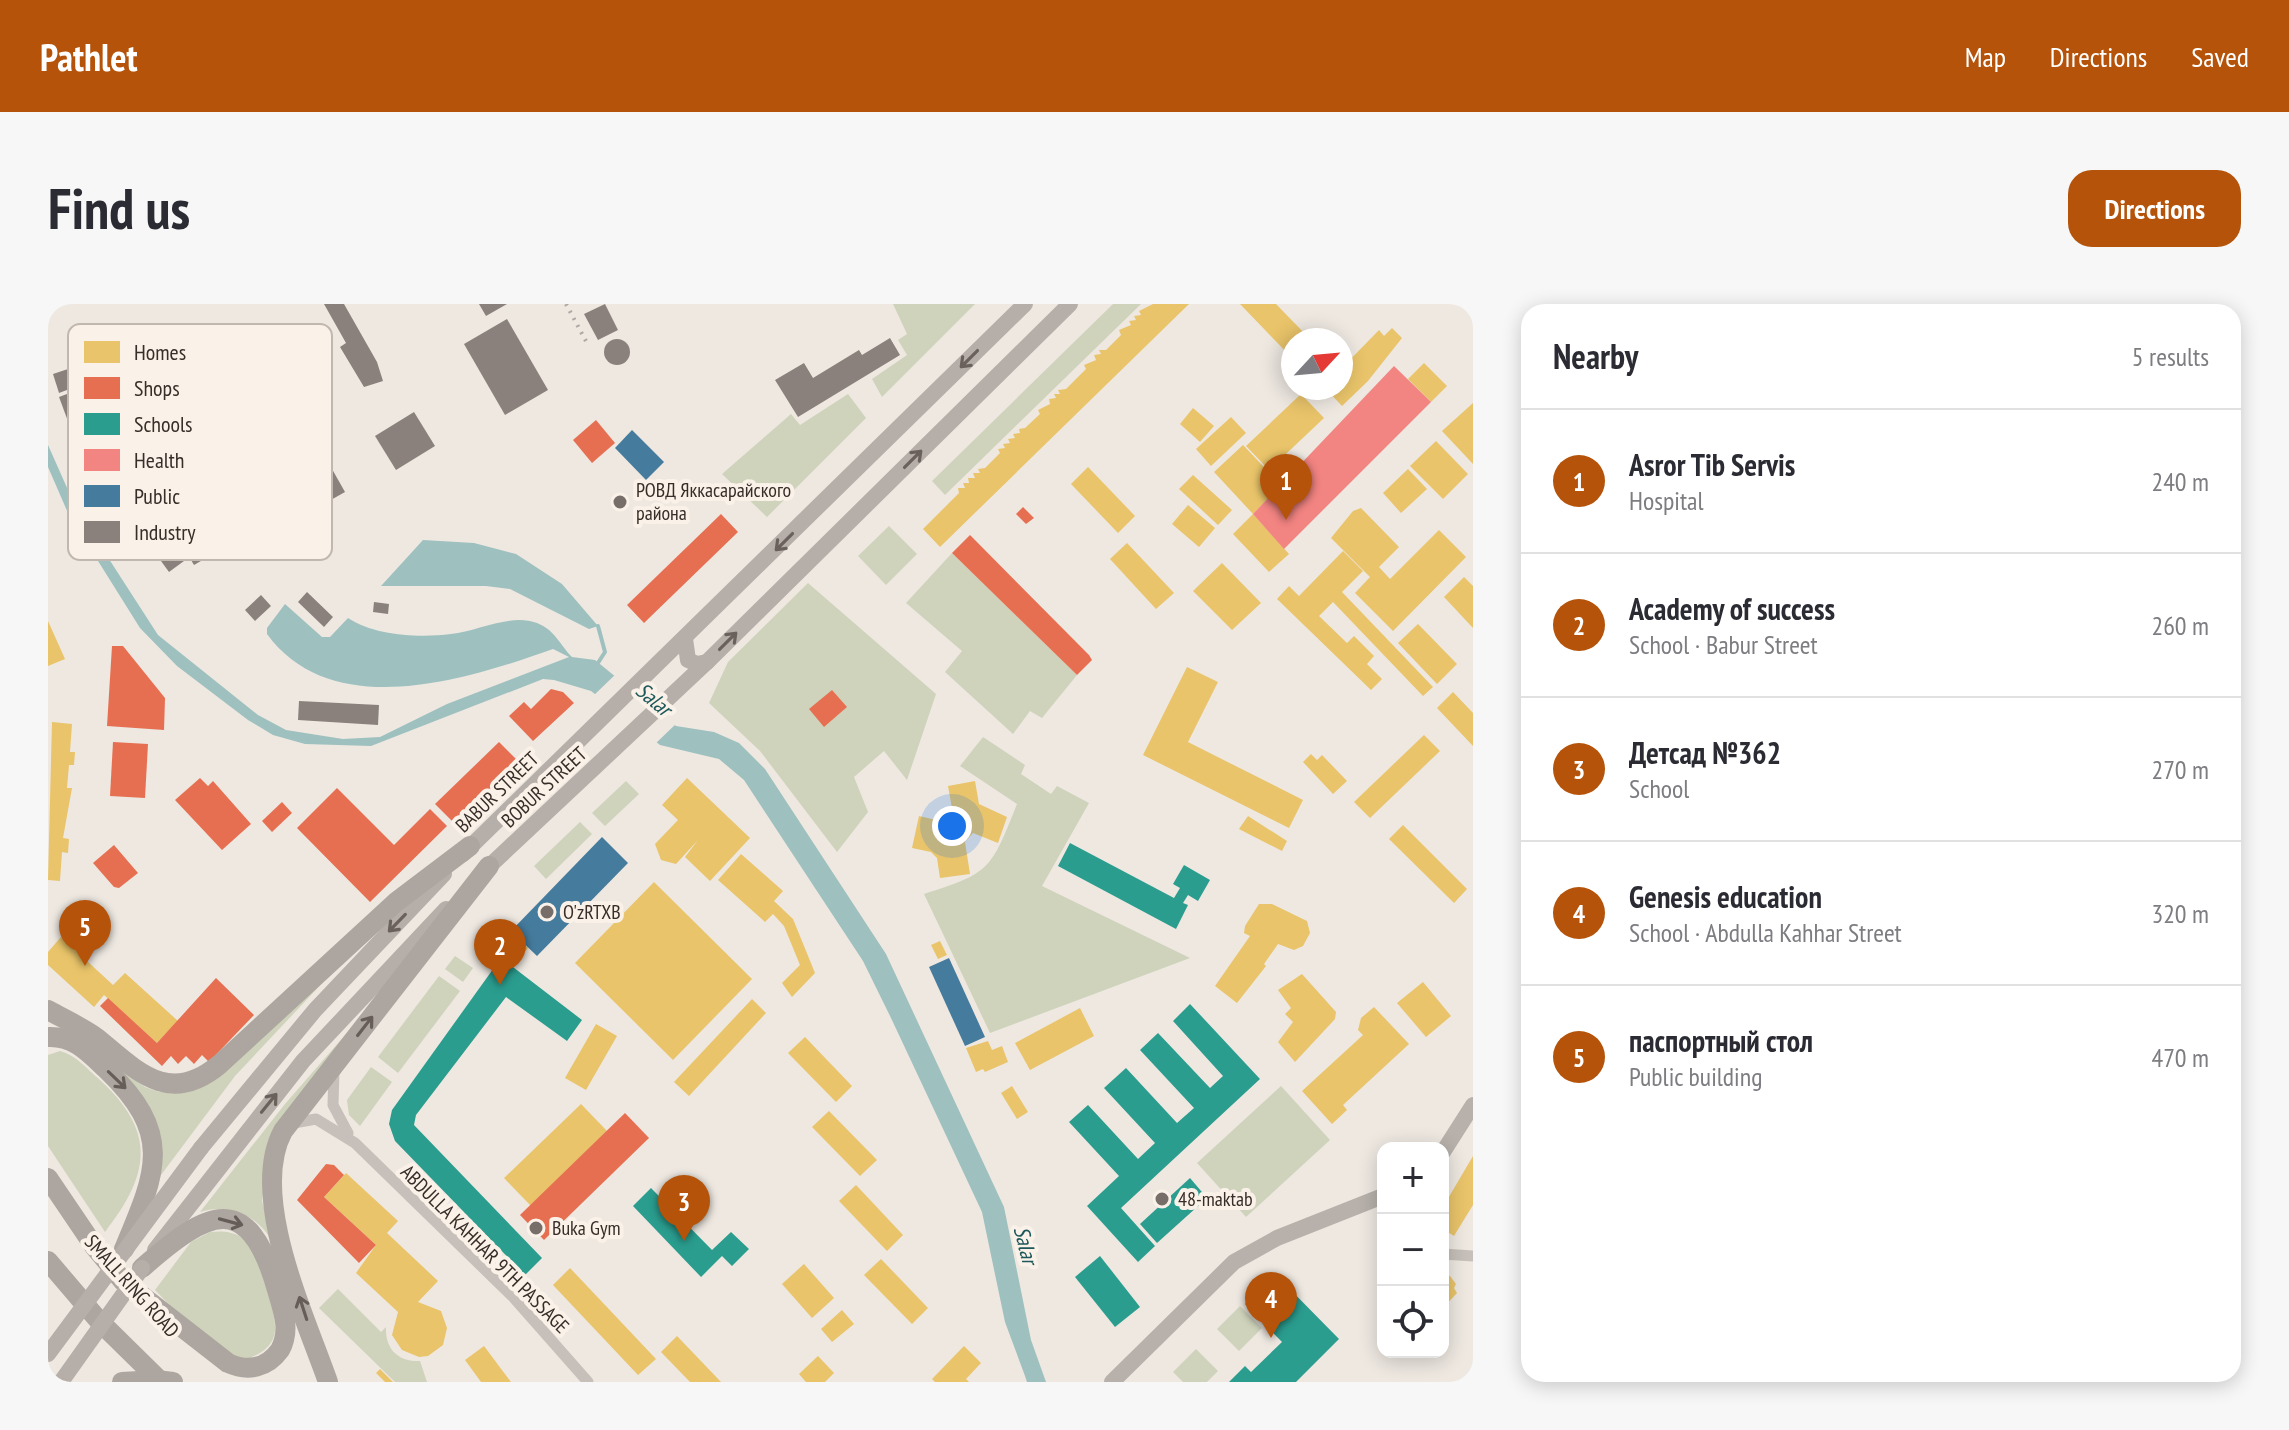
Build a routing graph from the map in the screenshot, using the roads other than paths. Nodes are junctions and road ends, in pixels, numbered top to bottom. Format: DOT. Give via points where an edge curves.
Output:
graph roads {
  1 [pos="1025,304"];
  2 [pos="1070,304"];
  3 [pos="685,639"];
  4 [pos="707,662"];
  5 [pos="470,846"];
  6 [pos="489,866"];
  7 [pos="48,1010"];
  8 [pos="51,1037"];
  9 [pos="338,1060"];
  10 [pos="1473,1105"];
  11 [pos="283,1131"];
  12 [pos="355,1143"];
  13 [pos="1449,1143"];
  14 [pos="48,1178"];
  15 [pos="1377,1198"];
  16 [pos="122,1252"];
  17 [pos="1449,1254"];
  18 [pos="1473,1256"];
  19 [pos="48,1261"];
  20 [pos="142,1268"];
  21 [pos="124,1282"];
  22 [pos="48,1354"];
  23 [pos="61,1382"];
  24 [pos="122,1382"];
  25 [pos="161,1382"];
  26 [pos="173,1382"];
  27 [pos="230,1382"];
  28 [pos="328,1382"];
  29 [pos="588,1382"];
  30 [pos="1112,1382"];
  1 -- 3 [label="main road, BABUR STREET, one-way"];
  4 -- 2 [label="main road, one-way"];
  3 -- 4 [label="main road" via="688,660"];
  3 -- 5 [label="main road, BABUR STREET"];
  4 -- 6 [label="main road, BOBUR STREET"];
  5 -- 7 [label="highway" via="396,902 220,1064 197,1079 167,1083 143,1076 95,1037"];
  5 -- 16 [label="main road, BABUR STREET, one-way, bridge" via="315,1010"];
  9 -- 6 [label="highway, one-way"];
  20 -- 6 [label="main road, one-way" via="332,1028"];
  8 -- 16 [label="highway, one-way" via="84,1048 128,1090 148,1127 151,1180"];
  9 -- 11 [label="highway"];
  9 -- 12 [label="street, ABDULLA KAHHAR 9TH PASSAGE" via="333,1105"];
  10 -- 13 [label="street"];
  11 -- 12 [label="street, ABDULLA KAHHAR 9TH PASSAGE" via="300,1120 316,1119"];
  28 -- 11 [label="highway, one-way" via="271,1204 270,1170"];
  12 -- 29 [label="street, ABDULLA KAHHAR 9TH PASSAGE" via="514,1298"];
  14 -- 21 [label="highway, SMALL RING ROAD"];
  15 -- 30 [label="street" via="1277,1238 1234,1262"];
  16 -- 22 [label="main road, BABUR STREET, bridge"];
  17 -- 18 [label="street"];
  19 -- 25 [label="highway"];
  20 -- 21 [label="highway, one-way" via="196,1224 219,1219 242,1225 266,1251 282,1308 286,1334 278,1354 251,1368 228,1363"];
  20 -- 23 [label="main road, bridge"];
  21 -- 27 [label="highway, SMALL RING ROAD" via="173,1334"];
  24 -- 26 [label="highway, bridge"];
}
